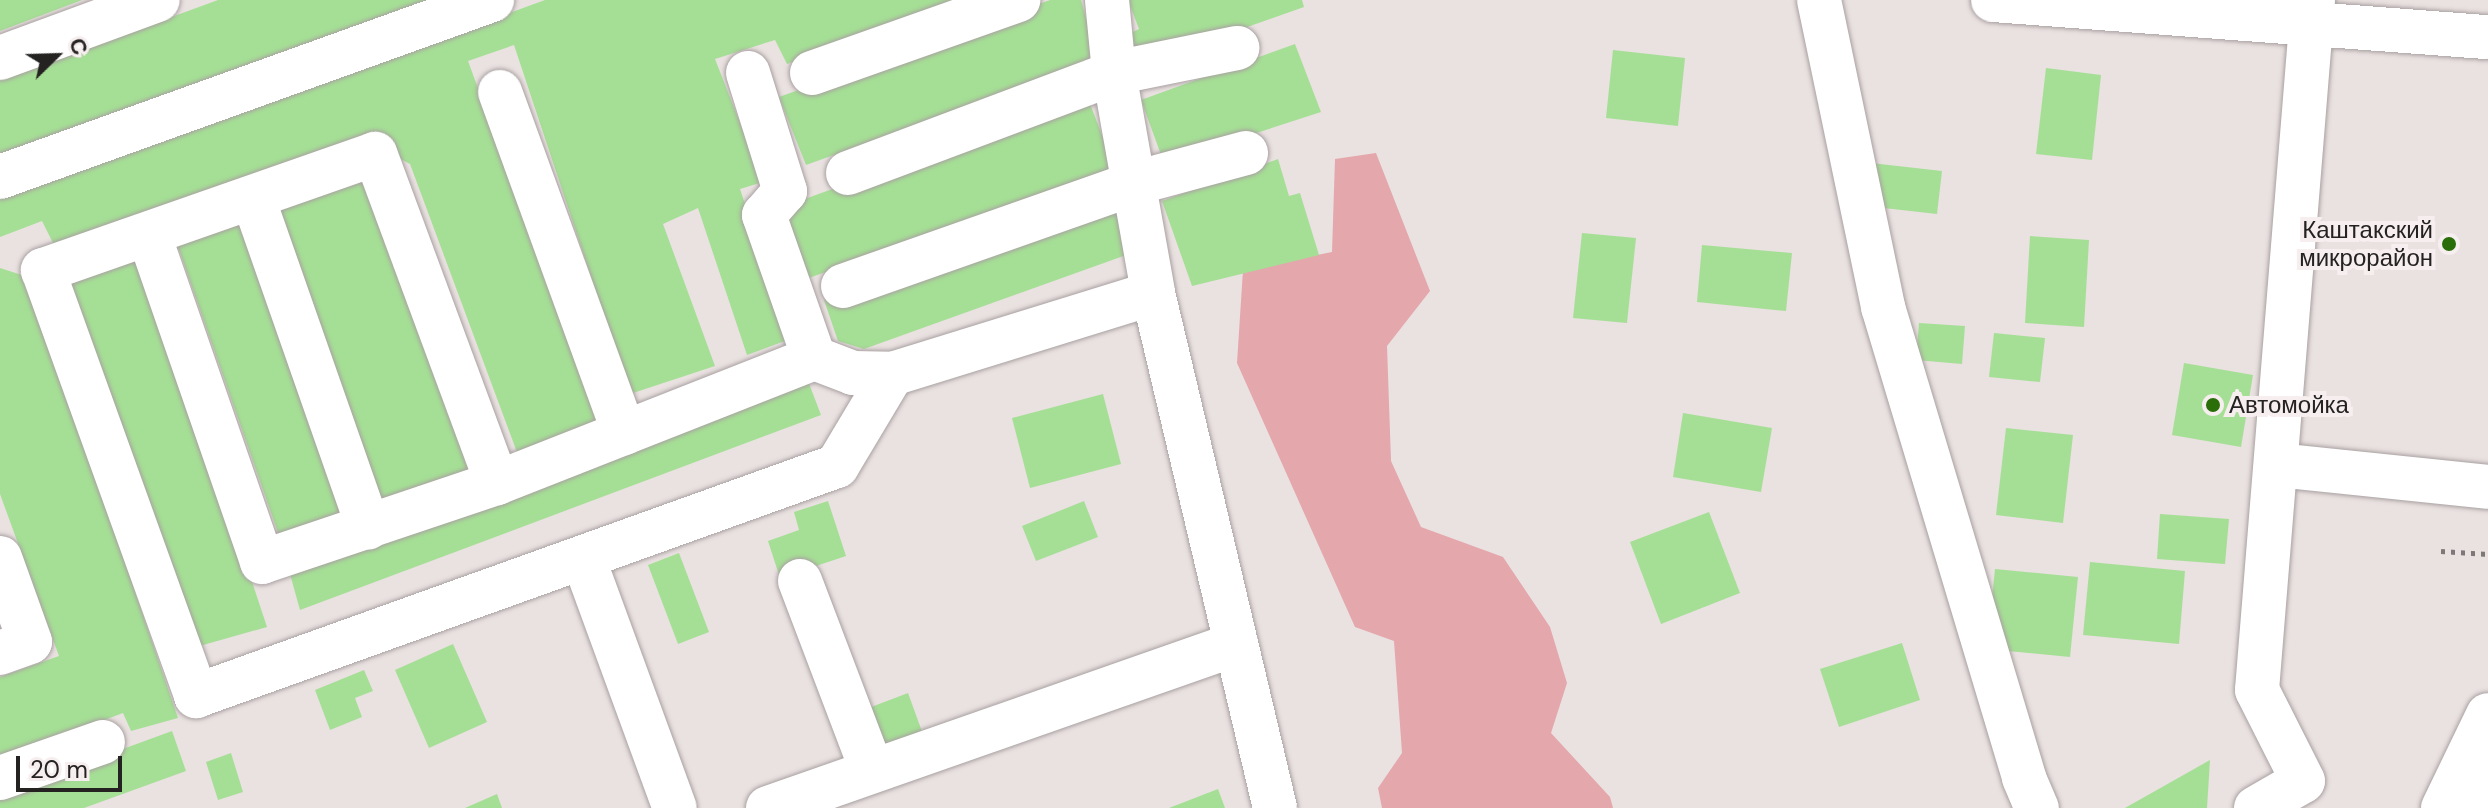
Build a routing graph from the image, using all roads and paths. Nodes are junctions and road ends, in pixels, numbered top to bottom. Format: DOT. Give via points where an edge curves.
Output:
graph roads {
  1 [pos="158,0"];
  2 [pos="492,0"];
  3 [pos="1018,0"];
  4 [pos="1107,0"];
  5 [pos="1819,0"];
  6 [pos="1993,0"];
  7 [pos="2312,13"];
  8 [pos="2488,37"];
  9 [pos="1237,48"];
  10 [pos="0,58"];
  11 [pos="748,73"];
  12 [pos="812,73"];
  13 [pos="1114,73"];
  14 [pos="500,92"];
  15 [pos="1246,153"];
  16 [pos="848,173"];
  17 [pos="0,177"];
  18 [pos="1135,183"];
  19 [pos="253,198"];
  20 [pos="149,235"];
  21 [pos="843,286"];
  22 [pos="1153,293"];
  23 [pos="814,358"];
  24 [pos="892,374"];
  25 [pos="624,433"];
  26 [pos="2276,465"];
  27 [pos="497,483"];
  28 [pos="2488,487"];
  29 [pos="368,527"];
  30 [pos="2441,551"];
  31 [pos="2488,554"];
  32 [pos="0,558"];
  33 [pos="584,560"];
  34 [pos="800,581"];
  35 [pos="1236,644"];
  36 [pos="0,653"];
  37 [pos="2488,716"];
  38 [pos="103,742"];
  39 [pos="872,771"];
  40 [pos="0,778"];
  41 [pos="675,808"];
  42 [pos="768,808"];
  43 [pos="1275,808"];
  44 [pos="2037,808"];
  45 [pos="2256,808"];
  46 [pos="2443,808"];
  47 [pos="2481,808"];
  1 -- 10 [label="main road"];
  2 -- 17 [label="main road"];
  3 -- 12 [label="main road"];
  4 -- 13 [label="main road"];
  5 -- 44 [label="main road" via="1883,307"];
  6 -- 7 [label="main road"];
  7 -- 8 [label="main road"];
  7 -- 26 [label="main road"];
  9 -- 13 [label="main road"];
  11 -- 23 [label="main road" via="785,191 764,215"];
  13 -- 16 [label="main road"];
  13 -- 18 [label="main road"];
  14 -- 25 [label="main road"];
  15 -- 18 [label="main road"];
  18 -- 21 [label="main road"];
  18 -- 22 [label="main road"];
  19 -- 20 [label="main road"];
  19 -- 27 [label="main road" via="375,154"];
  19 -- 29 [label="main road"];
  20 -- 29 [label="main road" via="262,562"];
  20 -- 33 [label="main road" via="43,270 196,696"];
  22 -- 24 [label="main road"];
  22 -- 35 [label="main road"];
  23 -- 24 [label="main road" via="853,373"];
  23 -- 25 [label="main road"];
  24 -- 33 [label="main road" via="837,466"];
  25 -- 27 [label="main road"];
  26 -- 28 [label="main road"];
  26 -- 45 [label="main road" via="2257,690 2303,781"];
  27 -- 29 [label="main road"];
  30 -- 31 [label="path"];
  32 -- 36 [label="main road" via="30,642"];
  33 -- 41 [label="main road"];
  34 -- 39 [label="main road"];
  35 -- 39 [label="main road"];
  35 -- 43 [label="main road"];
  37 -- 46 [label="main road"];
  37 -- 47 [label="main road"];
  38 -- 40 [label="main road"];
  39 -- 42 [label="main road"];
}
